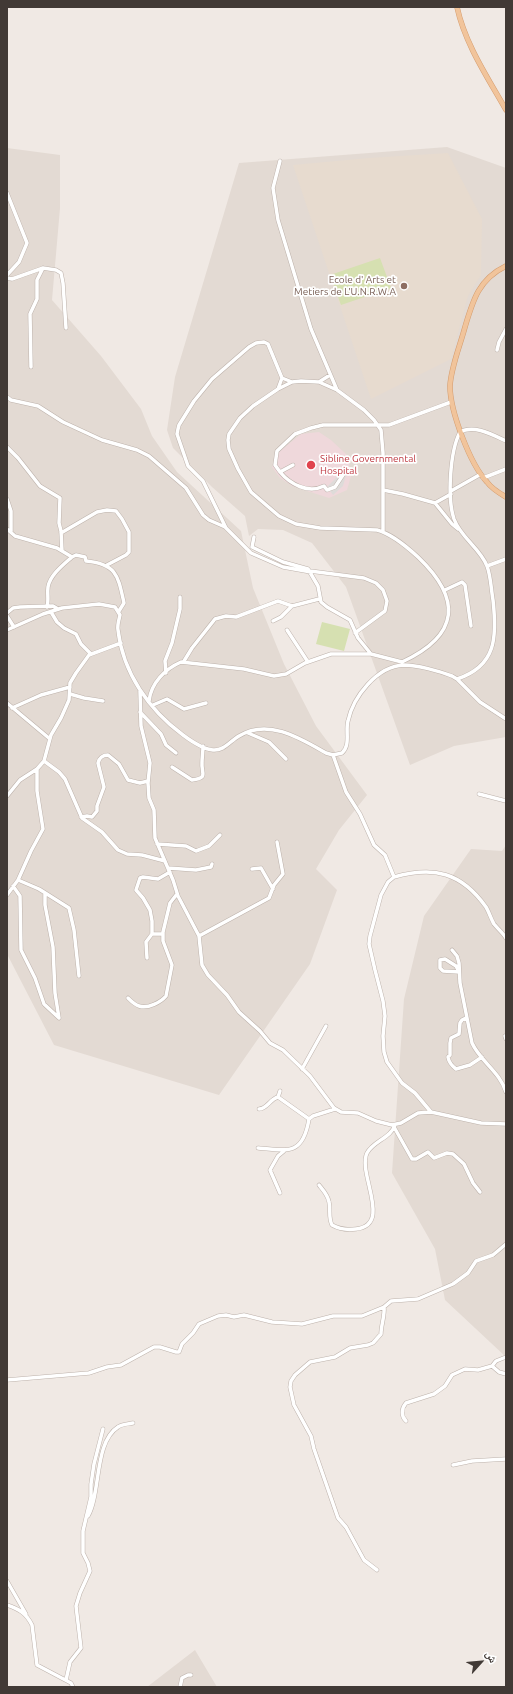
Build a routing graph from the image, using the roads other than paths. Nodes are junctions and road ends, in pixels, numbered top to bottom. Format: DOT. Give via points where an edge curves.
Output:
graph roads {
  1 [pos="457,7"];
  2 [pos="506,110"];
  3 [pos="280,161"];
  4 [pos="7,193"];
  5 [pos="506,266"];
  6 [pos="43,268"];
  7 [pos="7,276"];
  8 [pos="66,328"];
  9 [pos="506,329"];
  10 [pos="497,350"];
  11 [pos="31,366"];
  12 [pos="330,375"];
  13 [pos="282,378"];
  14 [pos="292,382"];
  15 [pos="319,382"];
  16 [pos="278,389"];
  17 [pos="336,390"];
  18 [pos="7,397"];
  19 [pos="451,402"];
  20 [pos="378,426"];
  21 [pos="460,432"];
  22 [pos="506,441"];
  23 [pos="7,448"];
  24 [pos="293,465"];
  25 [pos="506,469"];
  26 [pos="280,472"];
  27 [pos="343,475"];
  28 [pos="482,476"];
  29 [pos="383,490"];
  30 [pos="451,492"];
  31 [pos="506,497"];
  32 [pos="7,499"];
  33 [pos="435,503"];
  34 [pos="7,529"];
  35 [pos="227,529"];
  36 [pos="460,530"];
  37 [pos="11,531"];
  38 [pos="383,532"];
  39 [pos="61,533"];
  40 [pos="254,537"];
  41 [pos="62,551"];
  42 [pos="72,557"];
  43 [pos="506,559"];
  44 [pos="107,566"];
  45 [pos="487,566"];
  46 [pos="310,572"];
  47 [pos="444,590"];
  48 [pos="180,597"];
  49 [pos="320,599"];
  50 [pos="47,606"];
  51 [pos="292,606"];
  52 [pos="58,610"];
  53 [pos="119,611"];
  54 [pos="51,612"];
  55 [pos="7,615"];
  56 [pos="273,621"];
  57 [pos="471,626"];
  58 [pos="14,627"];
  59 [pos="7,630"];
  60 [pos="287,630"];
  61 [pos="356,633"];
  62 [pos="121,643"];
  63 [pos="91,654"];
  64 [pos="371,654"];
  65 [pos="184,661"];
  66 [pos="308,662"];
  67 [pos="403,664"];
  68 [pos="166,673"];
  69 [pos="457,679"];
  70 [pos="70,687"];
  71 [pos="140,691"];
  72 [pos="70,694"];
  73 [pos="103,701"];
  74 [pos="150,701"];
  75 [pos="206,703"];
  76 [pos="8,704"];
  77 [pos="153,705"];
  78 [pos="12,708"];
  79 [pos="140,712"];
  80 [pos="506,720"];
  81 [pos="247,732"];
  82 [pos="50,739"];
  83 [pos="202,746"];
  84 [pos="176,753"];
  85 [pos="333,755"];
  86 [pos="286,759"];
  87 [pos="44,761"];
  88 [pos="172,767"];
  89 [pos="37,769"];
  90 [pos="148,781"];
  91 [pos="479,794"];
  92 [pos="7,796"];
  93 [pos="506,801"];
  94 [pos="81,817"];
  95 [pos="220,835"];
  96 [pos="277,842"];
  97 [pos="157,844"];
  98 [pos="165,861"];
  99 [pos="212,864"];
  100 [pos="252,869"];
  101 [pos="169,870"];
  102 [pos="394,877"];
  103 [pos="18,880"];
  104 [pos="13,886"];
  105 [pos="272,889"];
  106 [pos="45,893"];
  107 [pos="177,894"];
  108 [pos="7,895"];
  109 [pos="152,934"];
  110 [pos="163,934"];
  111 [pos="199,936"];
  112 [pos="506,938"];
  113 [pos="452,950"];
  114 [pos="147,958"];
  115 [pos="459,972"];
  116 [pos="78,976"];
  117 [pos="128,998"];
  118 [pos="466,1018"];
  119 [pos="326,1026"];
  120 [pos="482,1057"];
  121 [pos="302,1069"];
  122 [pos="280,1091"];
  123 [pos="506,1092"];
  124 [pos="278,1097"];
  125 [pos="259,1109"];
  126 [pos="336,1109"];
  127 [pos="431,1112"];
  128 [pos="309,1119"];
  129 [pos="506,1124"];
  130 [pos="394,1126"];
  131 [pos="258,1148"];
  132 [pos="285,1150"];
  133 [pos="319,1185"];
  134 [pos="480,1192"];
  135 [pos="280,1193"];
  136 [pos="506,1244"];
  137 [pos="384,1307"];
  138 [pos="506,1357"];
  139 [pos="492,1366"];
  140 [pos="506,1374"];
  141 [pos="7,1380"];
  142 [pos="406,1421"];
  143 [pos="132,1423"];
  144 [pos="103,1429"];
  145 [pos="506,1459"];
  146 [pos="453,1465"];
  147 [pos="87,1519"];
  148 [pos="377,1570"];
  149 [pos="7,1582"];
  150 [pos="7,1605"];
  151 [pos="26,1615"];
  152 [pos="191,1675"];
  153 [pos="66,1680"];
  154 [pos="73,1687"];
  155 [pos="180,1687"];
  1 -- 2 [label="main road" via="471,47"];
  3 -- 12 [label="street" via="273,188 278,220 311,329"];
  4 -- 7 [label="street" via="26,243 19,262"];
  5 -- 19 [label="main road" via="493,273 478,291 453,374"];
  6 -- 7 [label="street" via="12,279"];
  6 -- 8 [label="street" via="60,273"];
  6 -- 11 [label="street" via="37,280 37,299 30,314"];
  9 -- 10 [label="street" via="498,342"];
  12 -- 15 [label="street"];
  12 -- 17 [label="street"];
  13 -- 14 [label="street"];
  13 -- 16 [label="street"];
  13 -- 35 [label="street" via="268,344 256,343 212,379 178,425 177,434 188,466 203,481"];
  14 -- 15 [label="street"];
  14 -- 16 [label="street"];
  15 -- 17 [label="street"];
  16 -- 38 [label="street" via="244,414 228,437 231,453 251,492 279,516 296,524"];
  17 -- 20 [label="street" via="364,410"];
  18 -- 35 [label="street" via="38,406 63,422 109,443 149,456 186,488 205,517"];
  19 -- 20 [label="street" via="393,424"];
  19 -- 21 [label="main road"];
  20 -- 26 [label="street" via="323,425 295,434 277,451 275,465"];
  20 -- 29 [label="street" via="381,430 383,453"];
  21 -- 22 [label="street" via="476,429"];
  21 -- 28 [label="main road"];
  21 -- 30 [label="street" via="455,450"];
  23 -- 39 [label="street" via="40,486 60,498 58,521"];
  24 -- 26 [label="street"];
  25 -- 28 [label="street"];
  26 -- 27 [label="street" via="299,487 313,489 324,486 328,490 335,486"];
  28 -- 30 [label="street"];
  28 -- 31 [label="main road"];
  29 -- 33 [label="street"];
  29 -- 38 [label="street"];
  30 -- 33 [label="street"];
  30 -- 36 [label="street" via="453,514"];
  32 -- 37 [label="street" via="11,511"];
  33 -- 36 [label="street"];
  34 -- 37 [label="street"];
  35 -- 46 [label="street" via="254,555 283,567"];
  36 -- 45 [label="street"];
  37 -- 41 [label="street" via="15,536"];
  38 -- 47 [label="street" via="416,555 438,579"];
  39 -- 41 [label="street"];
  39 -- 44 [label="street" via="97,512 116,511 129,532 129,552"];
  40 -- 46 [label="street" via="252,547 278,560 305,567"];
  41 -- 42 [label="street"];
  42 -- 44 [label="street" via="85,557 86,561"];
  42 -- 50 [label="street" via="54,575 48,587"];
  43 -- 45 [label="street"];
  44 -- 53 [label="street" via="116,573 119,581 124,603"];
  45 -- 69 [label="street" via="493,604 494,638 479,668"];
  46 -- 49 [label="street" via="320,590"];
  46 -- 61 [label="street" via="318,571 369,580 383,590 388,601 385,611"];
  47 -- 57 [label="street" via="459,582 465,585"];
  47 -- 67 [label="street" via="449,610 445,628 426,647"];
  48 -- 68 [label="street" via="180,609 165,661"];
  49 -- 51 [label="street"];
  49 -- 61 [label="street" via="327,607 350,620"];
  50 -- 52 [label="street" via="53,606"];
  50 -- 55 [label="street" via="16,607"];
  51 -- 56 [label="street"];
  51 -- 65 [label="street" via="278,601 236,617 216,619"];
  52 -- 53 [label="street" via="99,604 115,607"];
  52 -- 54 [label="street"];
  53 -- 62 [label="street" via="117,629"];
  54 -- 58 [label="street"];
  54 -- 63 [label="street" via="57,622 76,634"];
  55 -- 58 [label="street"];
  58 -- 59 [label="street"];
  60 -- 66 [label="street"];
  61 -- 64 [label="street"];
  62 -- 63 [label="street"];
  62 -- 71 [label="street" via="128,668"];
  63 -- 70 [label="street" via="73,676"];
  64 -- 66 [label="street" via="331,654"];
  64 -- 67 [label="street"];
  65 -- 66 [label="street" via="274,676 286,674"];
  65 -- 68 [label="street"];
  67 -- 69 [label="street"];
  67 -- 85 [label="street" via="382,673 364,689 349,714 346,748 342,753"];
  68 -- 74 [label="street" via="154,685"];
  69 -- 80 [label="street" via="480,702"];
  70 -- 72 [label="street"];
  70 -- 78 [label="street" via="41,695"];
  71 -- 74 [label="street"];
  71 -- 79 [label="street"];
  72 -- 73 [label="street"];
  72 -- 82 [label="street"];
  74 -- 77 [label="street"];
  75 -- 77 [label="street" via="184,709 167,699"];
  76 -- 78 [label="street"];
  77 -- 83 [label="street" via="175,729"];
  78 -- 82 [label="street"];
  79 -- 84 [label="street" via="161,734 166,745"];
  79 -- 90 [label="street" via="150,762"];
  81 -- 83 [label="street" via="222,748 211,750"];
  81 -- 85 [label="street" via="263,729 282,732"];
  81 -- 86 [label="street" via="269,742"];
  82 -- 87 [label="street"];
  83 -- 88 [label="street" via="201,765 204,771 201,778 192,780"];
  85 -- 102 [label="street" via="346,792 360,814 374,845 384,855"];
  87 -- 89 [label="street"];
  87 -- 94 [label="street" via="65,779"];
  89 -- 92 [label="street" via="20,780"];
  89 -- 103 [label="street" via="37,791 43,829"];
  90 -- 94 [label="street" via="140,783 128,780 119,764 105,755 98,763 104,787 97,811 92,818"];
  90 -- 97 [label="street"];
  91 -- 93 [label="street"];
  94 -- 98 [label="street" via="102,832 121,852"];
  95 -- 97 [label="street" via="209,846 196,851 186,846"];
  96 -- 105 [label="street" via="283,874"];
  97 -- 98 [label="street"];
  98 -- 101 [label="street"];
  99 -- 101 [label="street" via="211,867 196,870"];
  100 -- 105 [label="street" via="261,868"];
  101 -- 107 [label="street"];
  101 -- 109 [label="street" via="158,879 140,878 137,885 136,890 150,910"];
  102 -- 112 [label="street" via="412,873 444,873 463,884 482,903"];
  102 -- 127 [label="street" via="380,895 370,936 374,970 385,1016 384,1052 387,1062 402,1083"];
  103 -- 104 [label="street"];
  103 -- 106 [label="street"];
  104 -- 106 [label="street" via="20,896 21,950 44,1004 59,1018"];
  104 -- 108 [label="street"];
  105 -- 111 [label="street" via="268,900"];
  106 -- 116 [label="street" via="70,910"];
  107 -- 110 [label="street" via="170,903"];
  107 -- 111 [label="street"];
  109 -- 110 [label="street"];
  109 -- 114 [label="street" via="146,942"];
  110 -- 117 [label="street" via="172,965 166,996 146,1007 138,1006"];
  111 -- 121 [label="street" via="200,962 205,972 227,995 242,1016 270,1043 284,1050"];
  113 -- 115 [label="street" via="457,956"];
  115 -- 115 [label="street" via="443,971 440,968 440,960 445,959 456,966"];
  115 -- 118 [label="street"];
  118 -- 120 [label="street" via="472,1043"];
  118 -- 120 [label="street" via="460,1023 459,1034 451,1038 448,1060 456,1069"];
  119 -- 121 [label="street"];
  120 -- 123 [label="street"];
  121 -- 126 [label="street" via="316,1082"];
  122 -- 124 [label="street"];
  124 -- 125 [label="street" via="266,1108"];
  124 -- 128 [label="street"];
  126 -- 128 [label="street"];
  126 -- 130 [label="street" via="341,1112 358,1113"];
  127 -- 129 [label="street" via="481,1123"];
  127 -- 130 [label="street" via="418,1113"];
  128 -- 132 [label="street" via="304,1140"];
  130 -- 133 [label="street" via="367,1154 365,1165 373,1215 369,1223 358,1229 332,1225 330,1203"];
  130 -- 134 [label="street" via="412,1159 428,1152 434,1158 447,1153 453,1154 464,1164"];
  131 -- 132 [label="street"];
  132 -- 135 [label="street" via="270,1170"];
  136 -- 137 [label="street" via="493,1255 476,1261 468,1273 453,1284 418,1300 391,1301"];
  137 -- 141 [label="street" via="362,1316 333,1316 302,1324 272,1322 244,1315 218,1316 199,1324 194,1333 182,1344 179,1352 154,1347 121,1366 107,1367 89,1373"];
  137 -- 148 [label="street" via="381,1334 376,1340 368,1345 350,1348 334,1357 310,1362 295,1375 290,1387 294,1405 311,1436 338,1518 364,1560"];
  138 -- 139 [label="street" via="496,1361"];
  139 -- 140 [label="street"];
  139 -- 142 [label="street" via="478,1370 465,1369 452,1375 445,1386 434,1394 408,1402 402,1412"];
  143 -- 147 [label="street" via="118,1426 107,1440 96,1481 96,1495"];
  144 -- 147 [label="street" via="94,1464"];
  145 -- 146 [label="street"];
  147 -- 153 [label="street" via="83,1553 90,1573 76,1606 81,1648 70,1662"];
  149 -- 151 [label="street"];
  150 -- 151 [label="street"];
  151 -- 153 [label="street" via="32,1625 37,1665"];
  152 -- 155 [label="street" via="182,1678"];
  153 -- 154 [label="street" via="73,1684"];
}
